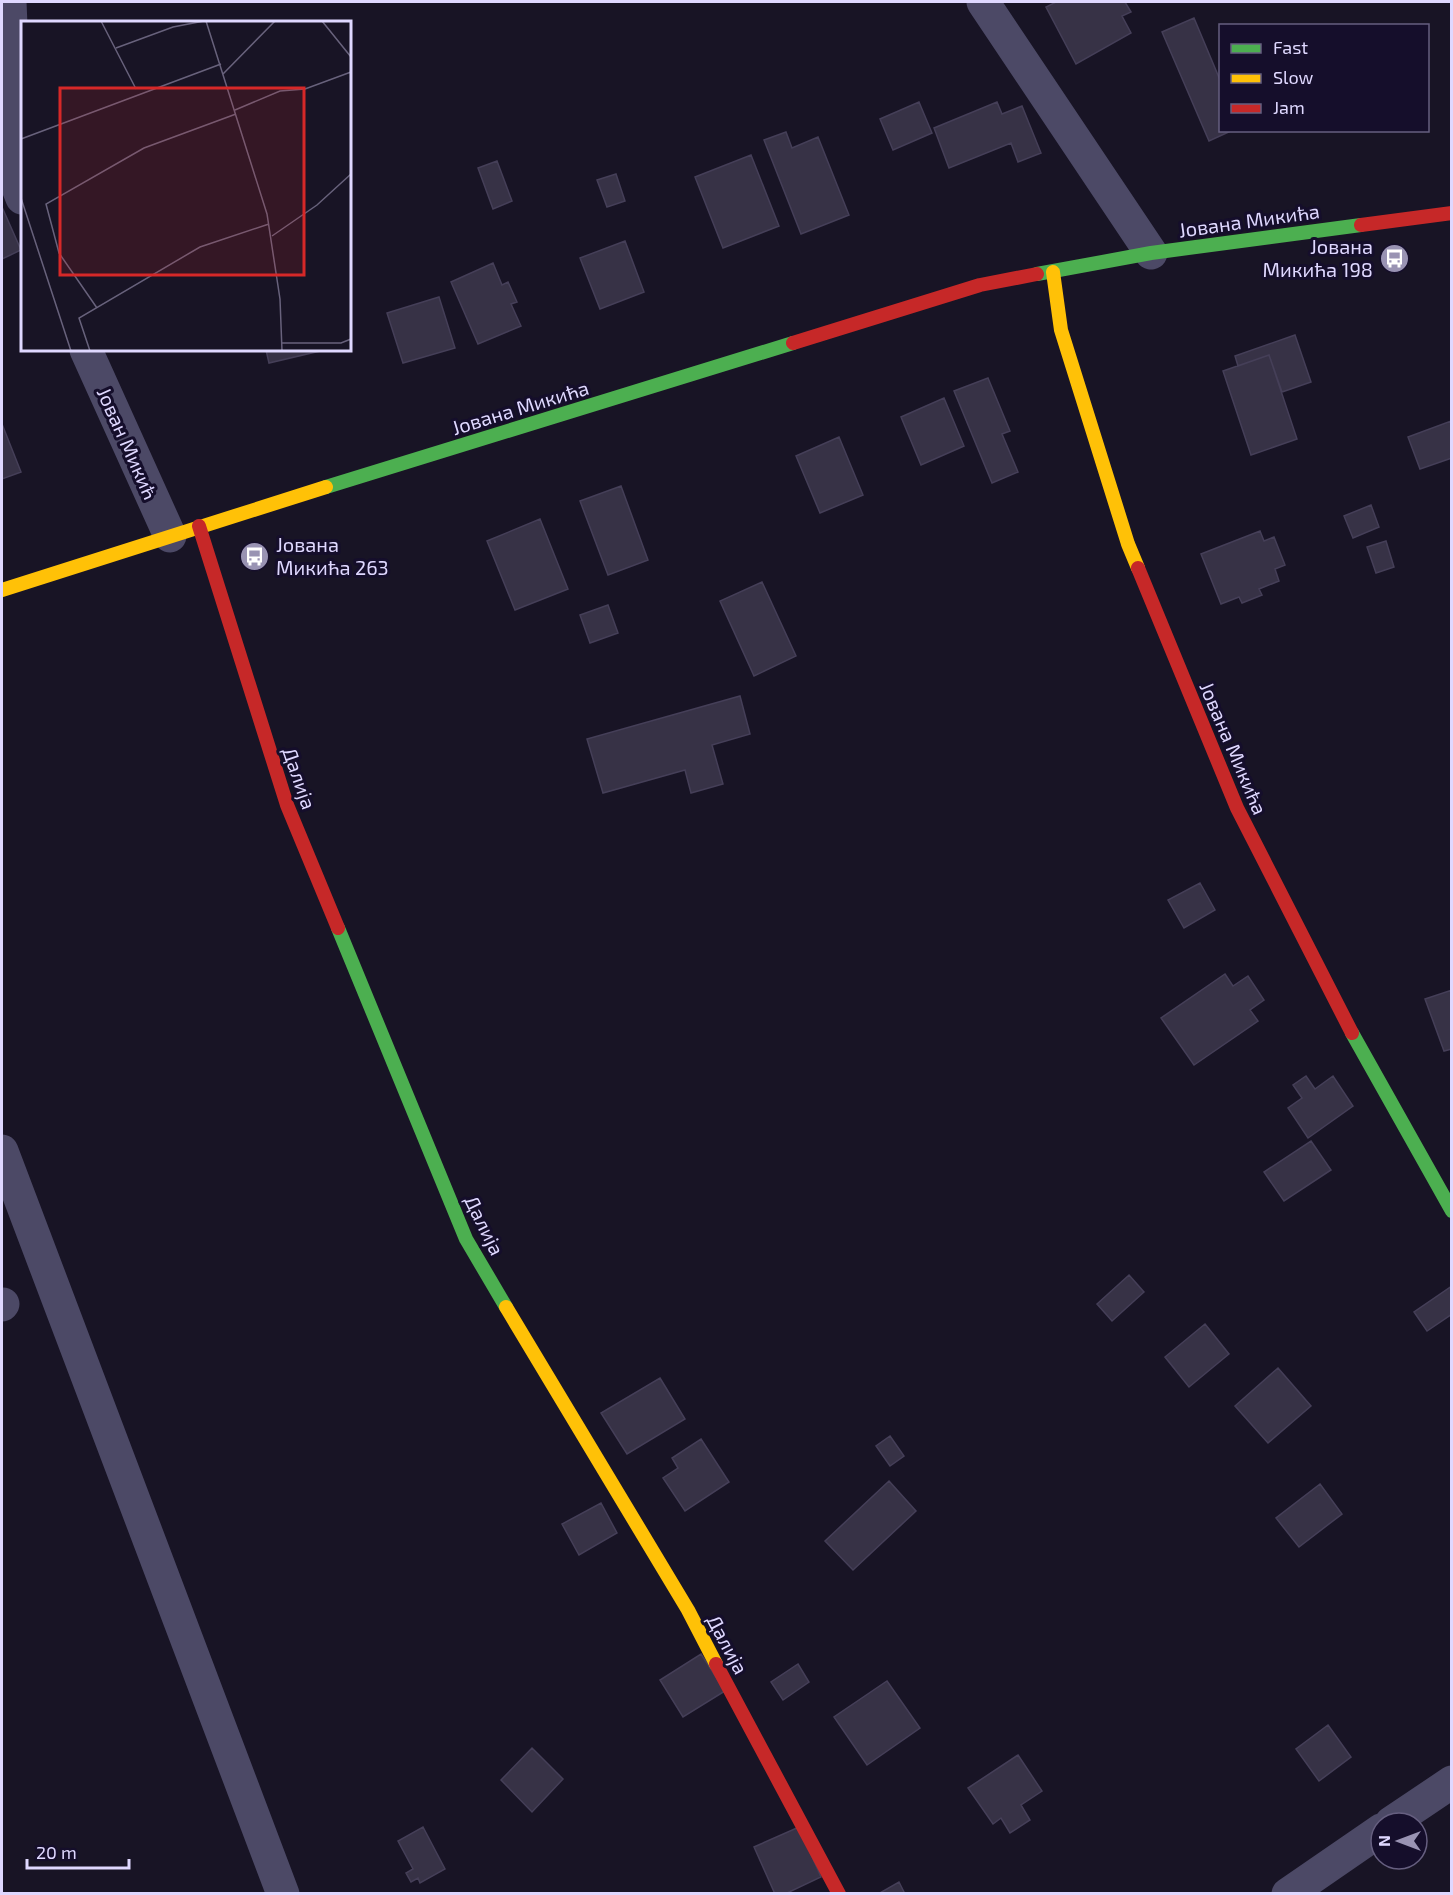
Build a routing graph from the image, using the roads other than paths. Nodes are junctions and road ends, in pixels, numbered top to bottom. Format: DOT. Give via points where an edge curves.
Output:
graph roads {
  1 [pos="10,2"];
  2 [pos="983,2"];
  3 [pos="21,196"];
  4 [pos="1452,213"];
  5 [pos="1150,253"];
  6 [pos="1053,272"];
  7 [pos="87,351"];
  8 [pos="185,531"];
  9 [pos="2,590"];
  10 [pos="2,1150"];
  11 [pos="1452,1211"];
  12 [pos="1452,1782"];
  13 [pos="1409,1811"];
  14 [pos="1369,1838"];
  15 [pos="281,1887"];
  16 [pos="838,1893"];
  17 [pos="1288,1893"];
  1 -- 3 [label="street"];
  2 -- 5 [label="street"];
  4 -- 5 [label="street, Јована Микића"];
  5 -- 6 [label="street, Јована Микића"];
  6 -- 8 [label="street, Јована Микића" via="980,285"];
  6 -- 11 [label="street, Јована Микића" via="1060,330 1128,544 1237,808 1371,1069"];
  7 -- 8 [label="street, Јован Микић"];
  8 -- 9 [label="street, Јована Микића"];
  8 -- 16 [label="street, Далија" via="287,805 466,1239 688,1610"];
  10 -- 15 [label="street"];
  12 -- 13 [label="street"];
  14 -- 17 [label="street"];
}
